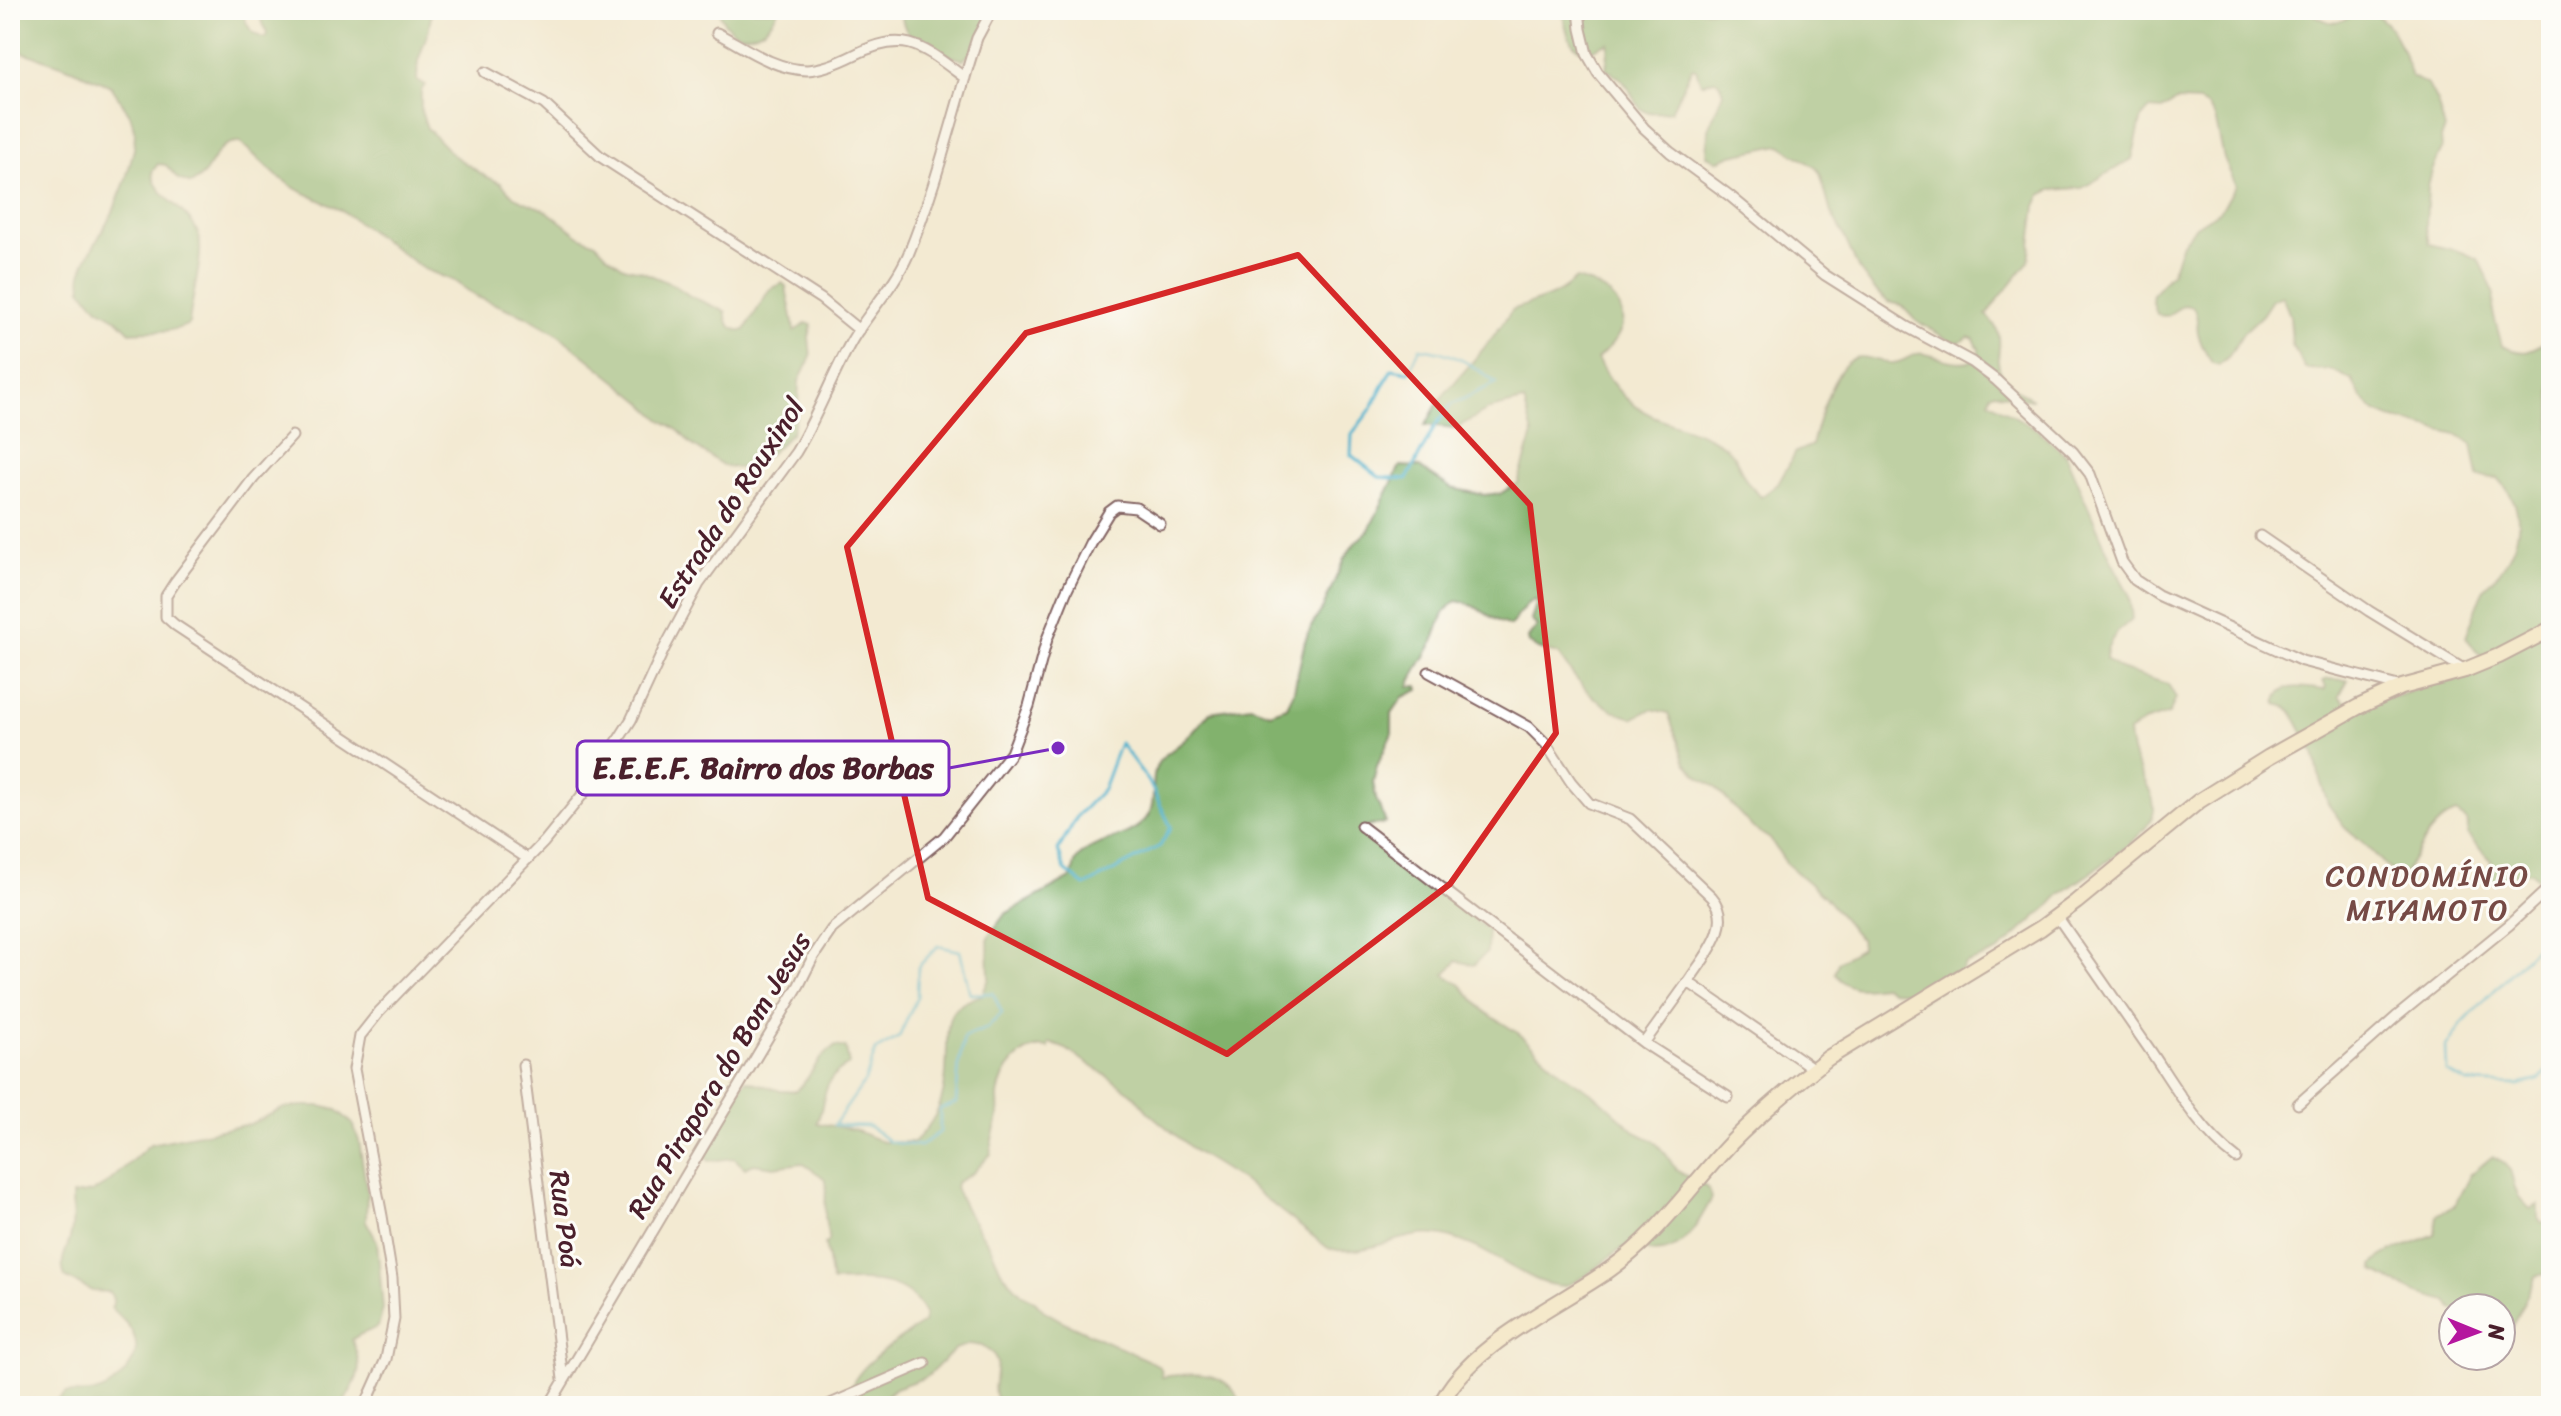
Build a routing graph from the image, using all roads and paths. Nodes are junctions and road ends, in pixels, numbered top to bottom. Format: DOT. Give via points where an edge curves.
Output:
graph roads {
  1 [pos="992,10"];
  2 [pos="1579,10"];
  3 [pos="717,33"];
  4 [pos="485,72"];
  5 [pos="965,78"];
  6 [pos="859,330"];
  7 [pos="292,436"];
  8 [pos="1160,524"];
  9 [pos="2260,536"];
  10 [pos="2551,629"];
  11 [pos="2465,670"];
  12 [pos="1429,672"];
  13 [pos="2402,687"];
  14 [pos="1361,826"];
  15 [pos="528,859"];
  16 [pos="2551,886"];
  17 [pos="2057,916"];
  18 [pos="1688,982"];
  19 [pos="1644,1043"];
  20 [pos="523,1065"];
  21 [pos="1814,1069"];
  22 [pos="1728,1097"];
  23 [pos="2298,1104"];
  24 [pos="2236,1158"];
  25 [pos="925,1363"];
  26 [pos="564,1379"];
  27 [pos="365,1406"];
  28 [pos="549,1406"];
  29 [pos="826,1406"];
  30 [pos="1440,1406"];
  1 -- 5 [label="street, Estrada do Rouxinol"];
  2 -- 13 [label="street" via="1587,54 1598,73 1670,152 1825,275 1972,362 2073,452 2090,474 2122,562 2135,580 2302,661"];
  3 -- 5 [label="street" via="764,58 805,70 880,43 909,43"];
  4 -- 6 [label="street" via="544,104 601,157 821,299"];
  5 -- 6 [label="street, Estrada do Rouxinol" via="906,260"];
  6 -- 15 [label="street, Estrada do Rouxinol" via="796,452 699,584 613,751"];
  7 -- 15 [label="street" via="175,582 166,596 166,617"];
  8 -- 26 [label="street, Rua Pirapora do Bom Jesus" via="1136,508 1117,506 1109,512 1061,603 1011,753 944,837 823,941"];
  9 -- 11 [label="street"];
  10 -- 11 [label="street"];
  11 -- 13 [label="street"];
  12 -- 18 [label="street" via="1529,727 1589,803 1630,819 1719,905 1718,934"];
  13 -- 17 [label="street" via="2358,707 2199,801"];
  14 -- 19 [label="street"];
  15 -- 27 [label="street, Estrada do Rouxinol" via="379,1012 356,1049 354,1069 392,1278 394,1319 386,1359"];
  16 -- 23 [label="street"];
  17 -- 21 [label="street"];
  17 -- 24 [label="street" via="2173,1085"];
  18 -- 19 [label="street"];
  18 -- 21 [label="street"];
  19 -- 22 [label="street"];
  20 -- 26 [label="street, Rua Poá"];
  21 -- 30 [label="street" via="1730,1144 1648,1239 1473,1362"];
  25 -- 29 [label="street"];
  26 -- 28 [label="street, Rua Pirapora do Bom Jesus"];
}
